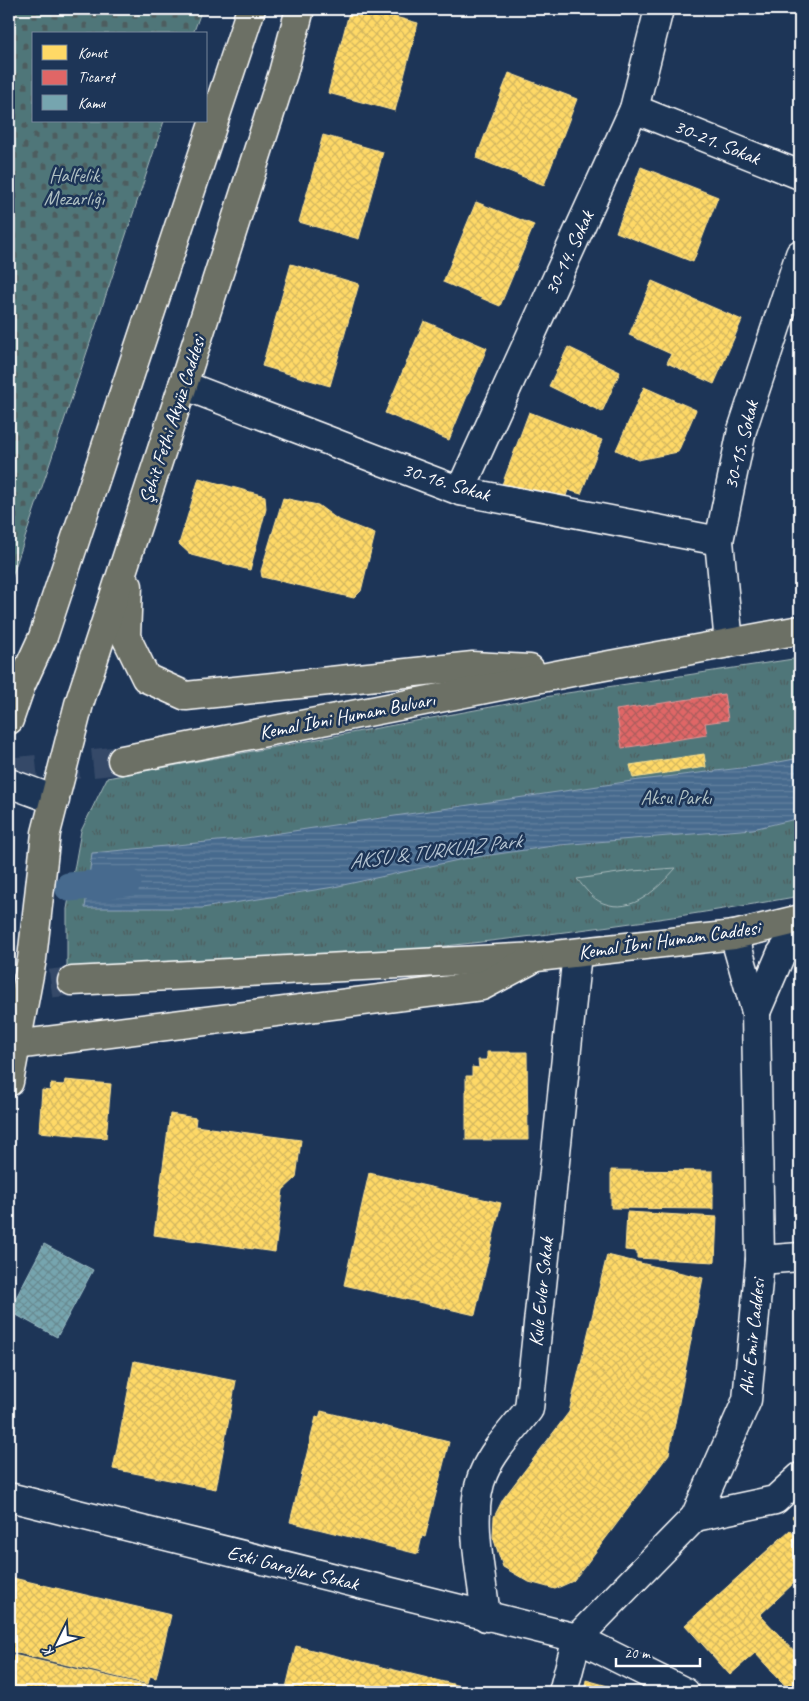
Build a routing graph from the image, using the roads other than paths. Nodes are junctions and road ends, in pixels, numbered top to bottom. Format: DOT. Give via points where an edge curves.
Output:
graph roads {
  1 [pos="252,9"];
  2 [pos="300,9"];
  3 [pos="659,9"];
  4 [pos="634,109"];
  5 [pos="800,175"];
  6 [pos="800,254"];
  7 [pos="183,385"];
  8 [pos="460,491"];
  9 [pos="719,542"];
  10 [pos="129,556"];
  11 [pos="800,630"];
  12 [pos="729,643"];
  13 [pos="572,672"];
  14 [pos="15,690"];
  15 [pos="9,720"];
  16 [pos="122,760"];
  17 [pos="9,783"];
  18 [pos="54,800"];
  19 [pos="800,919"];
  20 [pos="800,927"];
  21 [pos="734,935"];
  22 [pos="577,952"];
  23 [pos="538,957"];
  24 [pos="72,981"];
  25 [pos="756,1012"];
  26 [pos="12,1044"];
  27 [pos="9,1082"];
  28 [pos="800,1257"];
  29 [pos="760,1260"];
  30 [pos="800,1477"];
  31 [pos="9,1497"];
  32 [pos="695,1517"];
  33 [pos="486,1617"];
  34 [pos="578,1638"];
  35 [pos="563,1692"];
  36 [pos="685,1692"];
  1 -- 14 [label="main road" via="43,637"];
  2 -- 7 [label="main road, Şehit Fethi Akyüz Caddesi" via="283,73"];
  3 -- 4 [label="street, 30-14. Sokak"];
  4 -- 5 [label="street, 30-21. Sokak"];
  4 -- 8 [label="street, 30-14. Sokak"];
  6 -- 9 [label="street, 30-15. Sokak" via="742,430"];
  7 -- 8 [label="street, 30-16. Sokak"];
  7 -- 10 [label="main road, Şehit Fethi Akyüz Caddesi"];
  8 -- 9 [label="street, 30-16. Sokak"];
  9 -- 12 [label="street, 30-15. Sokak"];
  10 -- 13 [label="main road" via="126,637 146,678 186,696 473,666"];
  10 -- 18 [label="main road, Şehit Fethi Akyüz Caddesi" via="79,704"];
  11 -- 12 [label="main road"];
  12 -- 13 [label="main road"];
  13 -- 16 [label="main road, Kemal İbni Humam Bulvarı"];
  14 -- 15 [label="main road"];
  17 -- 18 [label="street"];
  18 -- 26 [label="main road, Şehit Fethi Akyüz Caddesi" via="46,833 32,959"];
  19 -- 21 [label="main road, Kemal İbni Humam Caddesi"];
  20 -- 25 [label="street, Ahi Emir Caddesi" via="781,954"];
  21 -- 22 [label="main road, Kemal İbni Humam Caddesi"];
  21 -- 25 [label="street, Ahi Emir Caddesi"];
  22 -- 23 [label="main road, Kemal İbni Humam Caddesi"];
  22 -- 33 [label="street, Kule Evler Sokak" via="529,1409 484,1472 474,1509"];
  23 -- 24 [label="main road, Kemal İbni Humam Caddesi"];
  23 -- 26 [label="main road" via="482,986"];
  25 -- 29 [label="street, Ahi Emir Caddesi"];
  26 -- 27 [label="main road, Şehit Fethi Akyüz Caddesi"];
  28 -- 29 [label="street"];
  29 -- 32 [label="street, Ahi Emir Caddesi" via="747,1400"];
  30 -- 32 [label="street" via="775,1500"];
  31 -- 33 [label="street, Eski Garajlar Sokak"];
  32 -- 34 [label="street, Ahi Emir Caddesi"];
  33 -- 34 [label="street, Eski Garajlar Sokak"];
  34 -- 35 [label="street, Ahi Emir Caddesi"];
  34 -- 36 [label="street, Eski Garajlar Sokak"];
}
